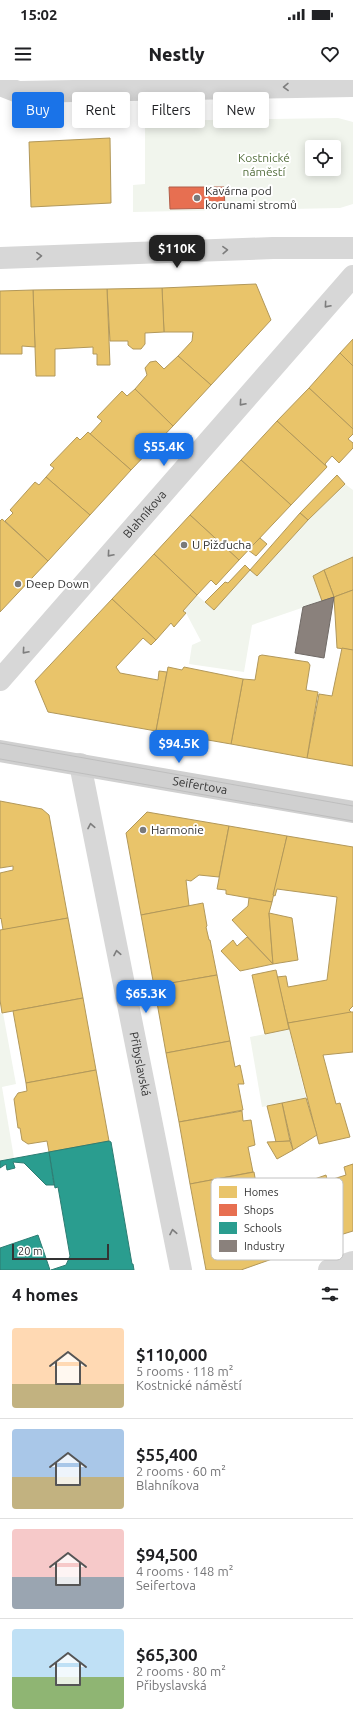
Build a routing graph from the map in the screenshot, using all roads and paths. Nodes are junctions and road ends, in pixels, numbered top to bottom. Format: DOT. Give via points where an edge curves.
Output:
graph roads {
  1 [pos="353,86"];
  2 [pos="9,89"];
  3 [pos="353,248"];
  4 [pos="0,258"];
  5 [pos="353,276"];
  6 [pos="0,680"];
  7 [pos="0,751"];
  8 [pos="80,764"];
  9 [pos="353,812"];
  10 [pos="353,1262"];
  11 [pos="181,1270"];
  12 [pos="329,1270"];
  1 -- 2 [label="street, one-way"];
  4 -- 3 [label="street, one-way"];
  5 -- 6 [label="street, Blahníkova, one-way"];
  7 -- 8 [label="street, Seifertova"];
  8 -- 9 [label="street, Seifertova"];
  11 -- 8 [label="street, Přibyslavská, one-way"];
  10 -- 12 [label="street"];
}
